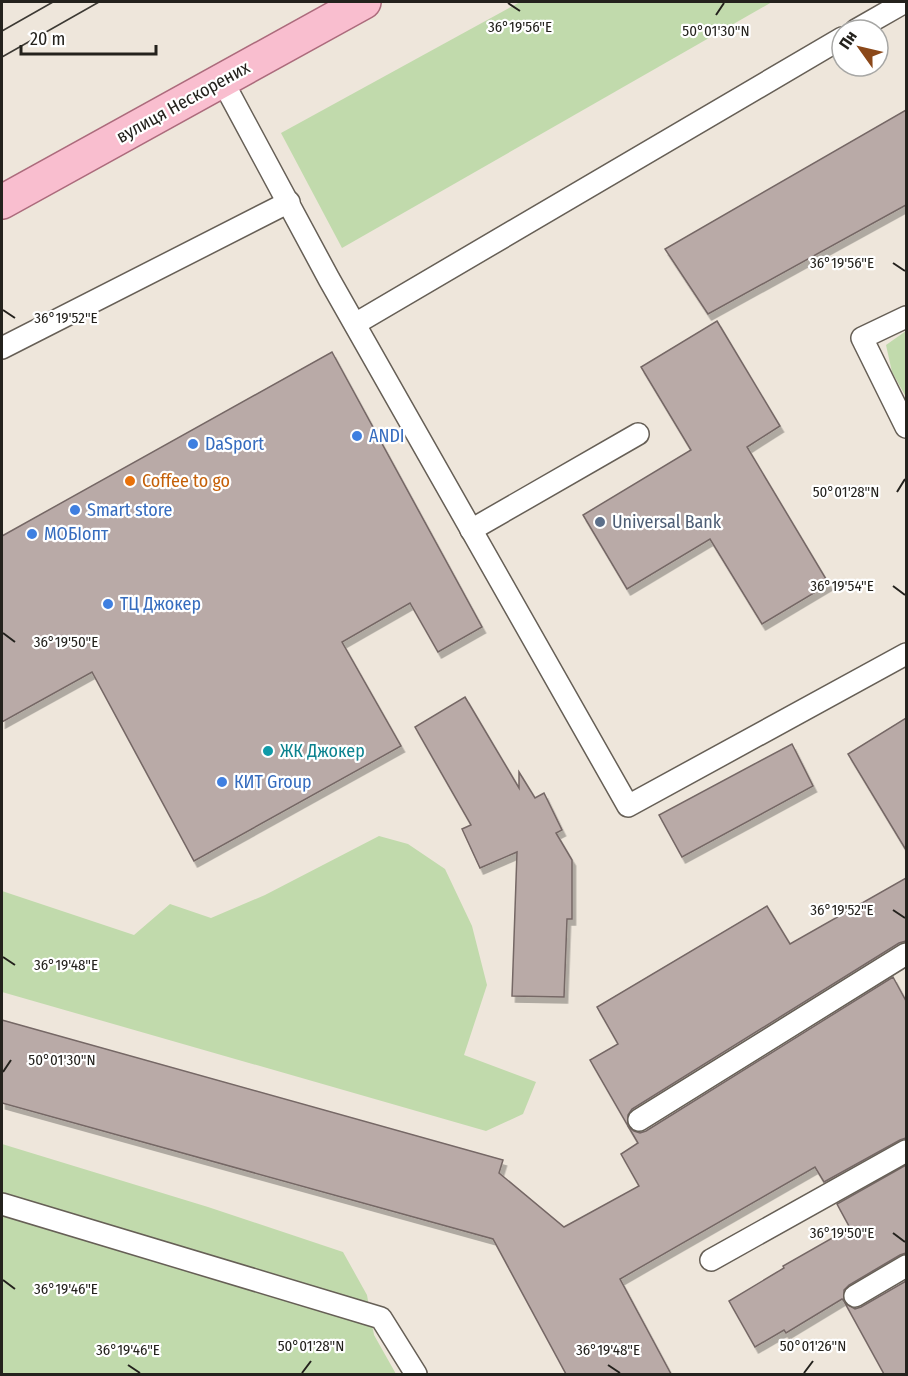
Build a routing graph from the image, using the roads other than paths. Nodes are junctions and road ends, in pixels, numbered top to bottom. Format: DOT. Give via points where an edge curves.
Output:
graph roads {
  1 [pos="364,2"];
  2 [pos="904,2"];
  3 [pos="877,18"];
  4 [pos="830,45"];
  5 [pos="222,80"];
  6 [pos="2,202"];
  7 [pos="289,202"];
  8 [pos="906,317"];
  9 [pos="355,324"];
  10 [pos="2,348"];
  11 [pos="906,427"];
  12 [pos="638,434"];
  13 [pos="471,530"];
  14 [pos="906,654"];
  15 [pos="906,954"];
  16 [pos="639,1120"];
  17 [pos="906,1151"];
  18 [pos="2,1204"];
  19 [pos="711,1260"];
  20 [pos="906,1266"];
  21 [pos="855,1296"];
  22 [pos="416,1374"];
  1 -- 5 [label="main road, вулиця Нескорених"];
  2 -- 3 [label="lane"];
  4 -- 9 [label="lane"];
  5 -- 6 [label="main road, вулиця Нескорених"];
  5 -- 7 [label="lane"];
  7 -- 9 [label="lane"];
  7 -- 10 [label="lane"];
  8 -- 11 [label="lane" via="862,338"];
  9 -- 13 [label="lane"];
  12 -- 13 [label="lane"];
  13 -- 14 [label="lane" via="628,806"];
  15 -- 16 [label="lane"];
  17 -- 19 [label="lane"];
  18 -- 22 [label="lane" via="381,1318"];
  20 -- 21 [label="lane"];
}
